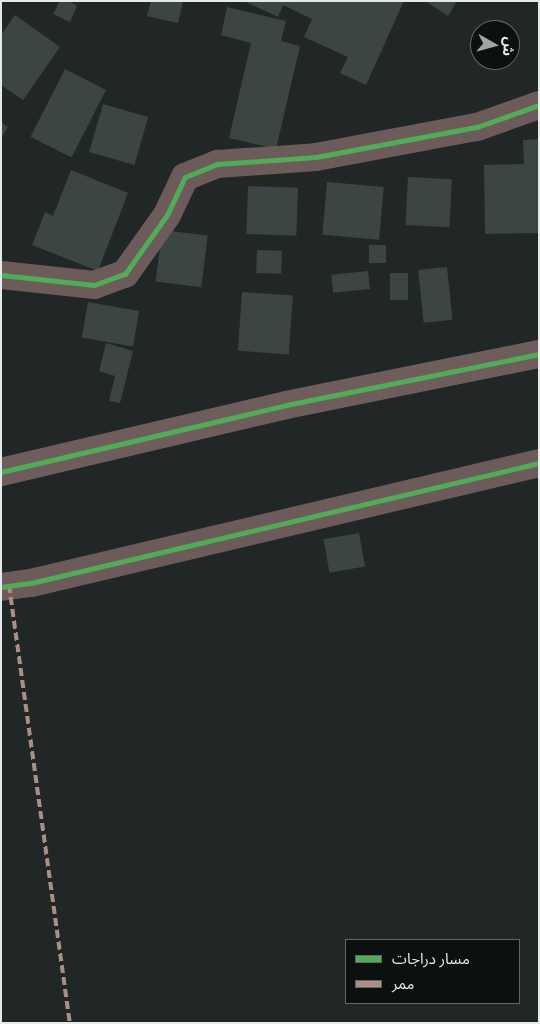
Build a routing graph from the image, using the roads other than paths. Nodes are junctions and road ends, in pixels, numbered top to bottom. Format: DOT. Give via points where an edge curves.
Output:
graph roads {
  1 [pos="539,105"];
  2 [pos="1,275"];
  3 [pos="539,354"];
  4 [pos="539,463"];
  5 [pos="1,472"];
  6 [pos="1,587"];
  1 -- 2 [label="street" via="477,127 316,157 217,164 185,177 167,215 125,274 94,285"];
  3 -- 5 [label="street" via="286,406"];
  4 -- 6 [label="street" via="31,583"];
}
